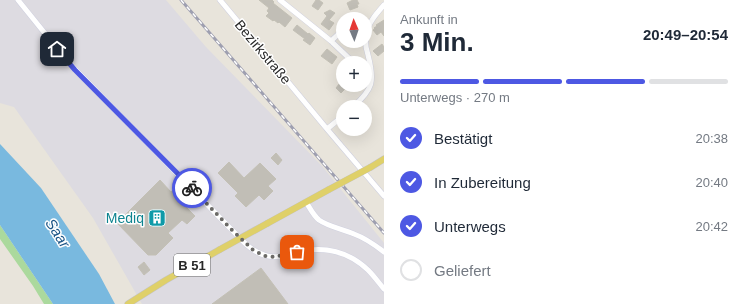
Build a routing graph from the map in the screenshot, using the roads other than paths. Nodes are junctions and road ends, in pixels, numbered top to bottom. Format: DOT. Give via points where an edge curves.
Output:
graph roads {
  1 [pos="18,0"];
  2 [pos="220,0"];
  3 [pos="280,0"];
  4 [pos="384,5"];
  5 [pos="372,19"];
  6 [pos="336,36"];
  7 [pos="331,41"];
  8 [pos="367,48"];
  9 [pos="347,56"];
  10 [pos="360,100"];
  11 [pos="336,122"];
  12 [pos="327,129"];
  13 [pos="384,159"];
  14 [pos="384,196"];
  15 [pos="306,202"];
  16 [pos="384,252"];
  17 [pos="384,289"];
  18 [pos="128,304"];
  1 -- 17 [label="street" via="64,57 253,250 274,257 310,249 322,249 344,255 368,270"];
  2 -- 12 [label="street, Bezirkstraße"];
  3 -- 7 [label="street"];
  4 -- 5 [label="street"];
  6 -- 7 [label="street"];
  7 -- 9 [label="street"];
  8 -- 10 [label="street" via="372,80 367,92"];
  11 -- 12 [label="street"];
  12 -- 14 [label="street, Bezirkstraße"];
  13 -- 15 [label="main road, B 51, bridge"];
  15 -- 16 [label="street" via="314,215 324,223 355,234"];
  15 -- 18 [label="main road, B 51, bridge"];
}
